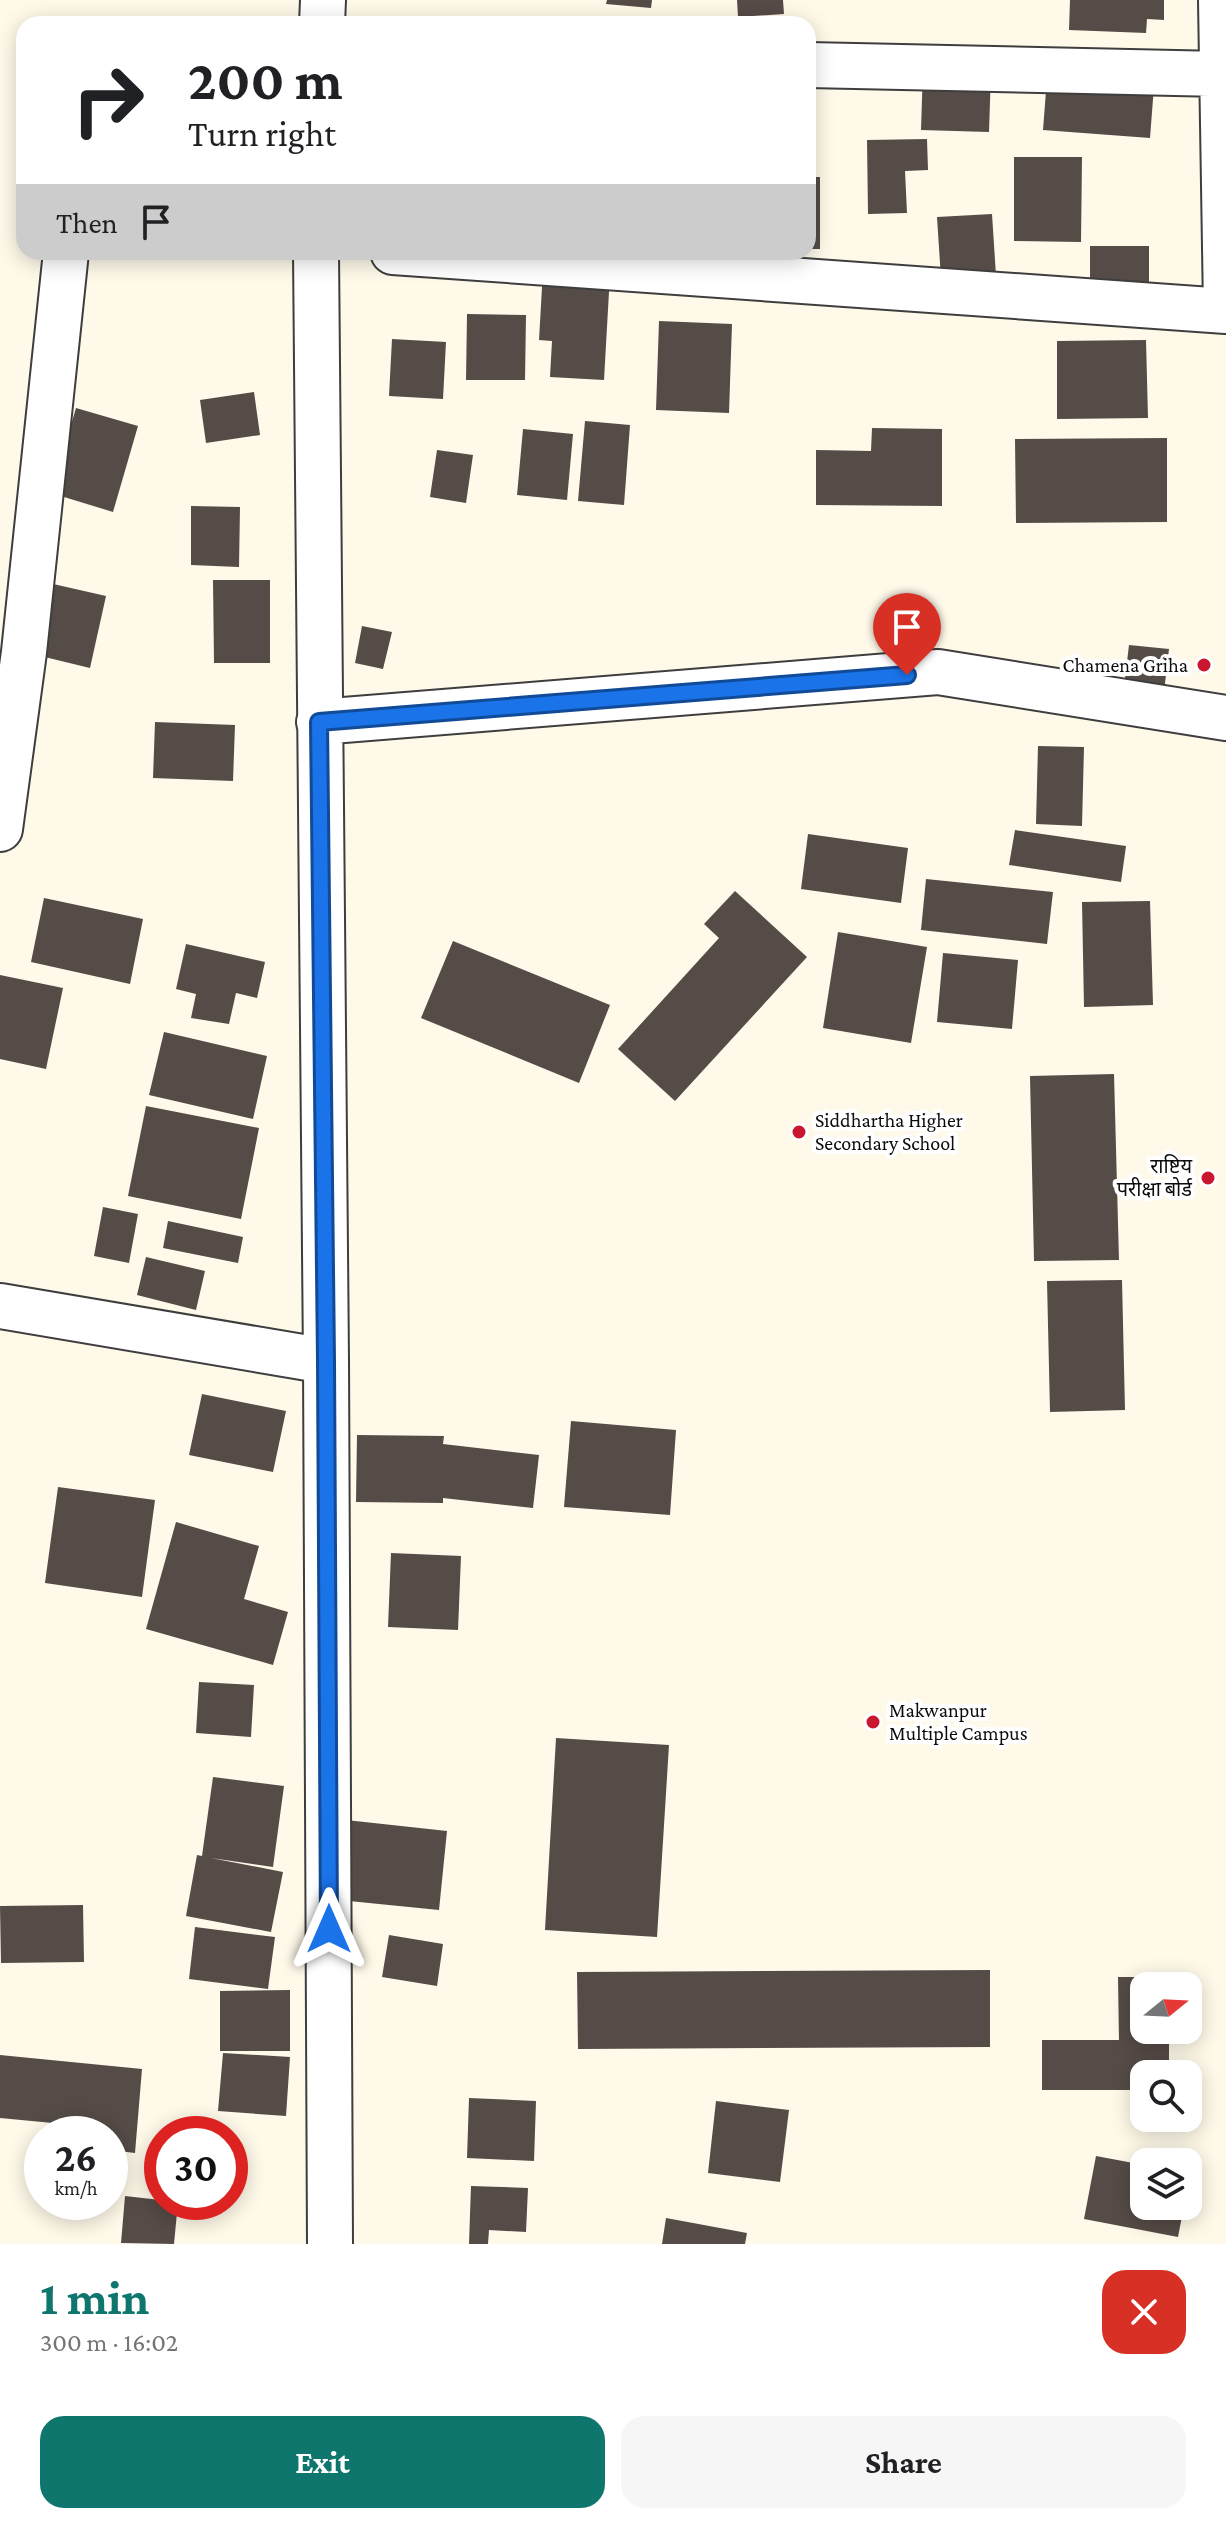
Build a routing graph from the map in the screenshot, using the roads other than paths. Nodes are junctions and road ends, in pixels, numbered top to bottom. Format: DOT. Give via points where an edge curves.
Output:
graph roads {
  1 [pos="1221,0"];
  2 [pos="816,65"];
  3 [pos="1221,74"];
  4 [pos="65,260"];
  5 [pos="316,260"];
  6 [pos="508,260"];
  7 [pos="1226,310"];
  8 [pos="1226,718"];
  9 [pos="319,722"];
  10 [pos="0,829"];
  11 [pos="0,1306"];
  12 [pos="326,1361"];
  13 [pos="330,2244"];
  1 -- 3 [label="street"];
  2 -- 3 [label="street"];
  3 -- 7 [label="street"];
  4 -- 10 [label="street"];
  5 -- 9 [label="street"];
  6 -- 7 [label="street"];
  8 -- 9 [label="street" via="938,672"];
  9 -- 12 [label="street"];
  11 -- 12 [label="street"];
  12 -- 13 [label="street"];
}
